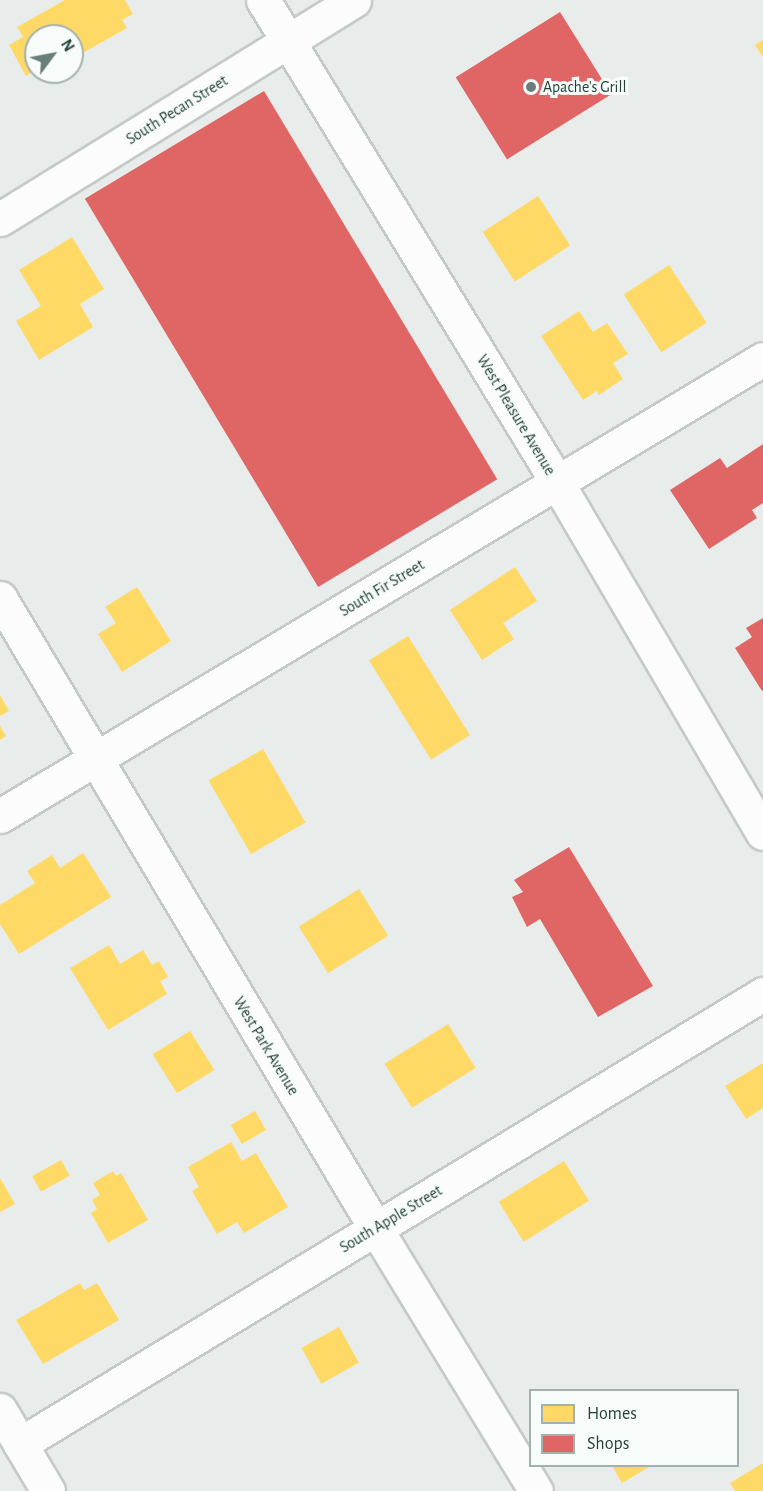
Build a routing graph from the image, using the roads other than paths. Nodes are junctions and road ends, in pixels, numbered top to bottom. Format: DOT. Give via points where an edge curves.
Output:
graph roads {
  1 [pos="263,0"];
  2 [pos="354,0"];
  3 [pos="288,42"];
  4 [pos="0,219"];
  5 [pos="763,359"];
  6 [pos="556,483"];
  7 [pos="0,598"];
  8 [pos="94,760"];
  9 [pos="0,816"];
  10 [pos="763,832"];
  11 [pos="763,994"];
  12 [pos="376,1229"];
  13 [pos="0,1410"];
  14 [pos="20,1444"];
  15 [pos="48,1491"];
  16 [pos="536,1491"];
  1 -- 3 [label="street, West Pleasure Avenue"];
  2 -- 3 [label="street, South Pecan Street"];
  3 -- 4 [label="street, South Pecan Street"];
  3 -- 6 [label="street, West Pleasure Avenue"];
  5 -- 6 [label="street, South Fir Street"];
  6 -- 8 [label="street, South Fir Street"];
  6 -- 10 [label="street, West Pleasure Avenue"];
  7 -- 8 [label="street, West Park Avenue"];
  8 -- 9 [label="street, South Fir Street"];
  8 -- 12 [label="street, West Park Avenue"];
  11 -- 12 [label="street, South Apple Street"];
  12 -- 14 [label="street, South Apple Street"];
  12 -- 16 [label="street, West Park Avenue"];
  13 -- 14 [label="street"];
  14 -- 15 [label="street"];
}
